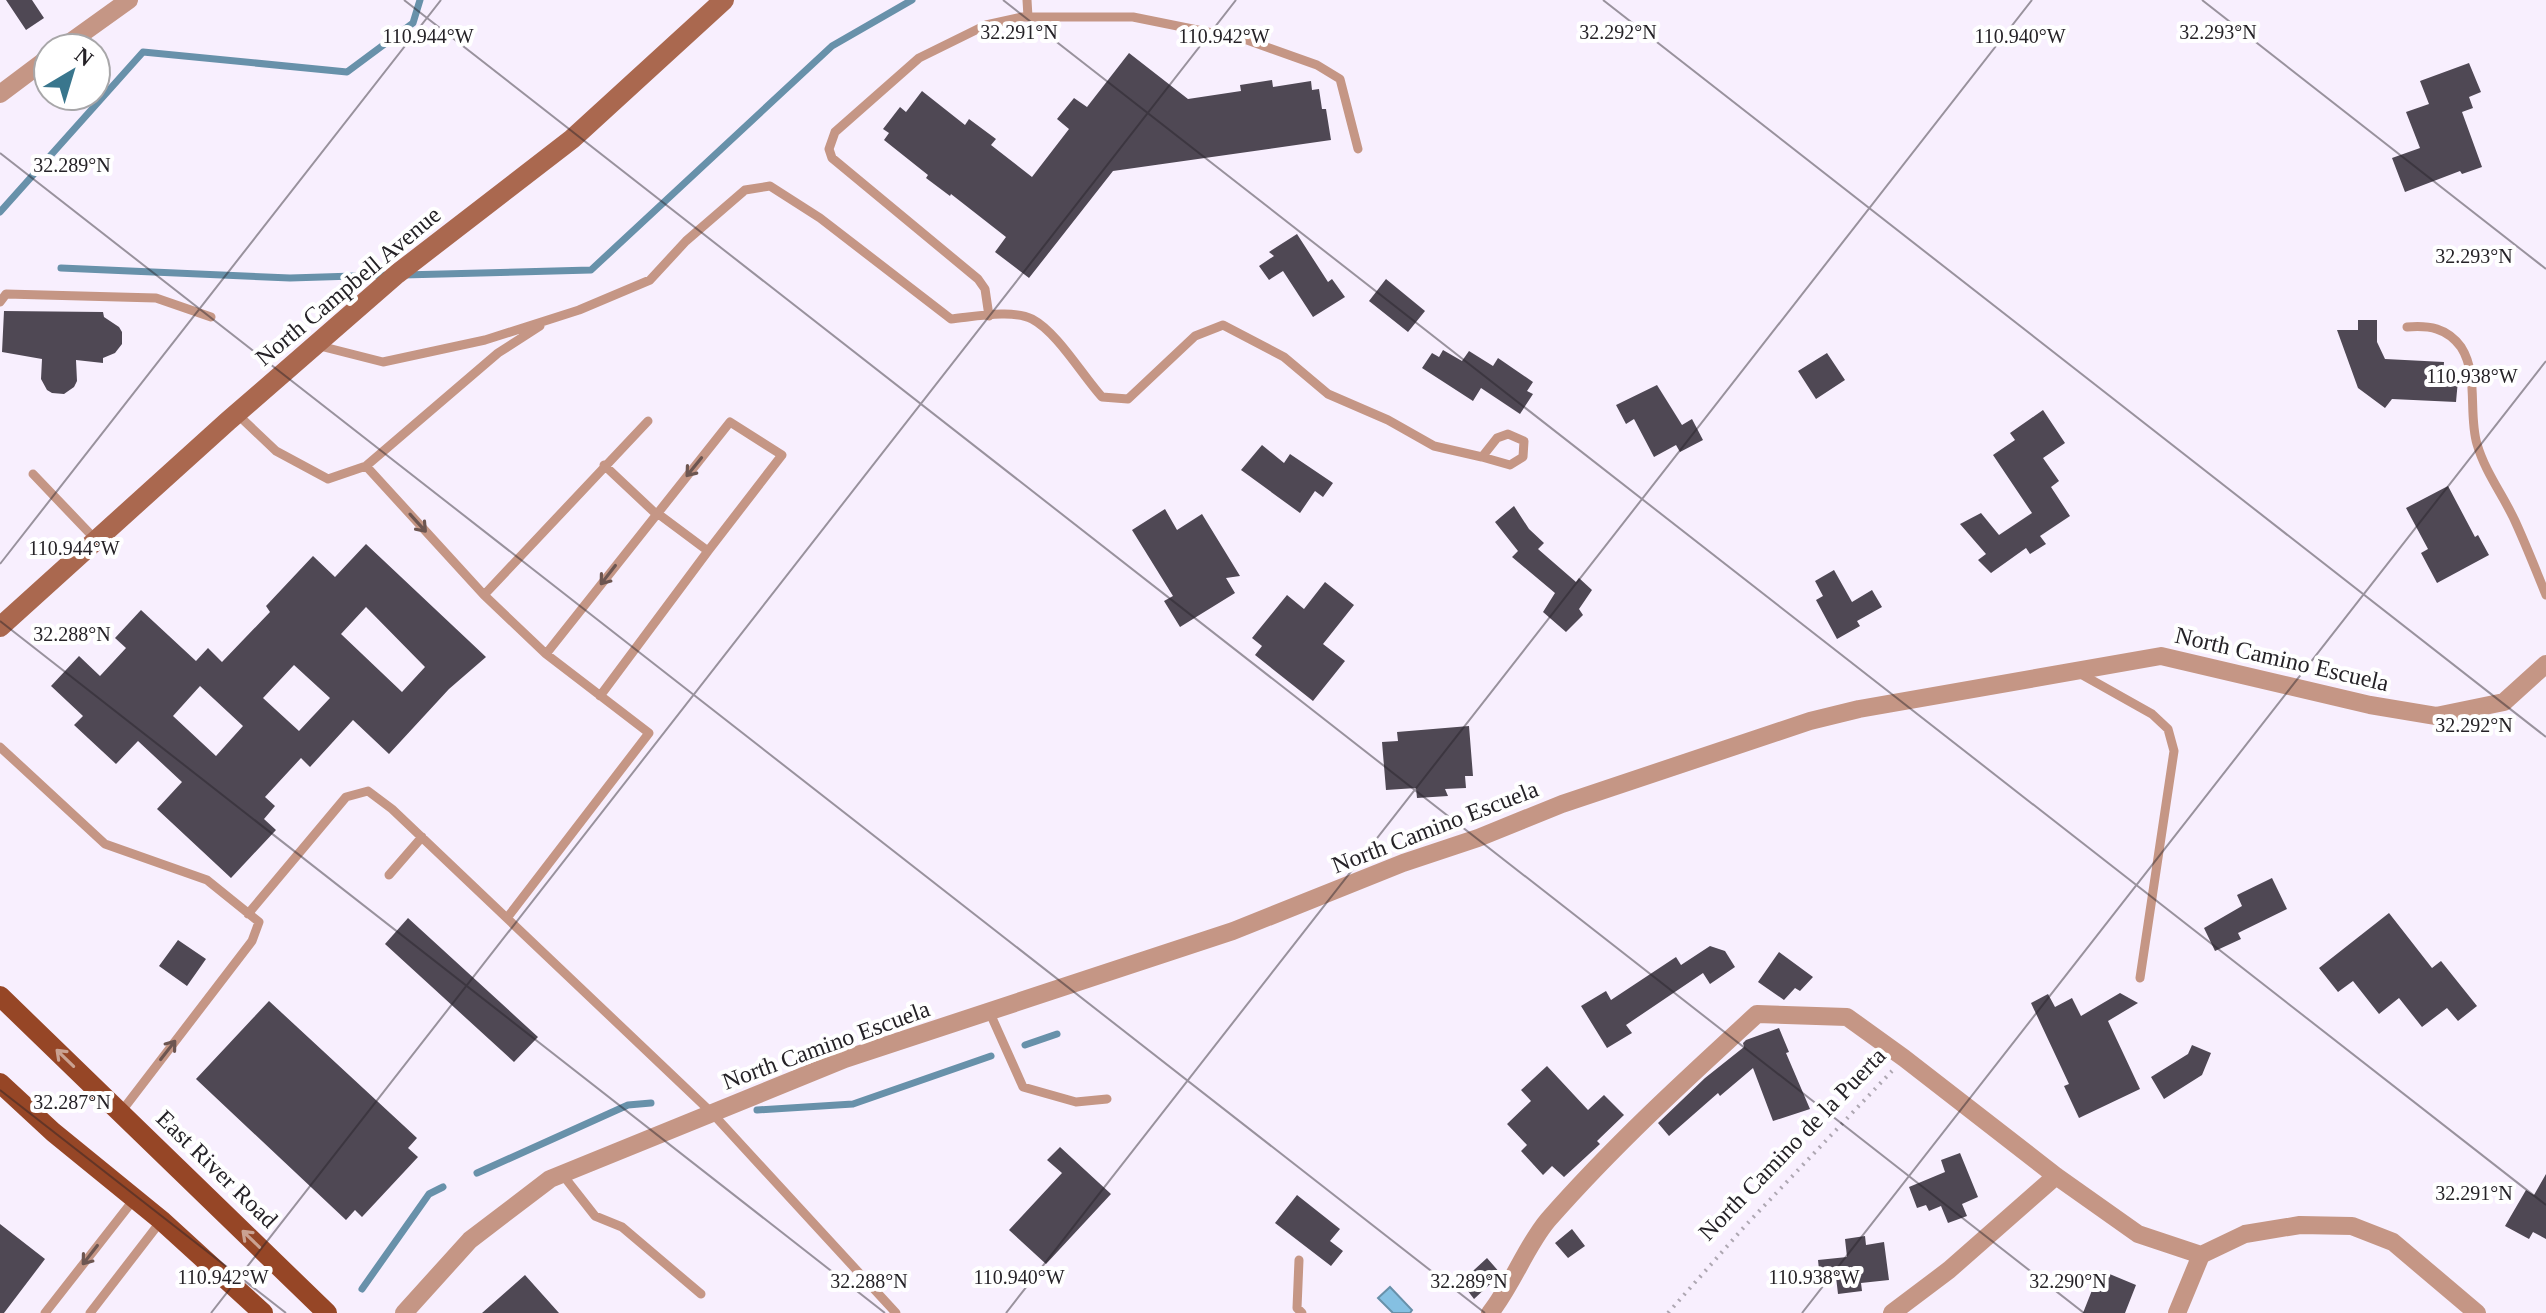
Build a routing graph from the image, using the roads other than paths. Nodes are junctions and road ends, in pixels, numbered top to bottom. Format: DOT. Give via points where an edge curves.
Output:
graph roads {
  1 [pos="129,0"];
  2 [pos="724,0"];
  3 [pos="1027,0"];
  4 [pos="1028,17"];
  5 [pos="84,32"];
  6 [pos="32,70"];
  7 [pos="0,94"];
  8 [pos="1358,149"];
  9 [pos="0,302"];
  10 [pos="989,316"];
  11 [pos="211,317"];
  12 [pos="549,320"];
  13 [pos="2407,327"];
  14 [pos="316,345"];
  15 [pos="237,414"];
  16 [pos="648,421"];
  17 [pos="1482,457"];
  18 [pos="604,465"];
  19 [pos="366,466"];
  20 [pos="33,474"];
  21 [pos="657,513"];
  22 [pos="96,540"];
  23 [pos="708,551"];
  24 [pos="484,595"];
  25 [pos="2546,595"];
  26 [pos="4,626"];
  27 [pos="546,654"];
  28 [pos="2546,664"];
  29 [pos="2076,671"];
  30 [pos="600,696"];
  31 [pos="0,747"];
  32 [pos="422,837"];
  33 [pos="389,875"];
  34 [pos="248,914"];
  35 [pos="507,918"];
  36 [pos="2140,978"];
  37 [pos="0,996"];
  38 [pos="989,1011"];
  39 [pos="0,1083"];
  40 [pos="1107,1099"];
  41 [pos="121,1112"];
  42 [pos="712,1113"];
  43 [pos="562,1174"];
  44 [pos="2056,1176"];
  45 [pos="135,1198"];
  46 [pos="161,1220"];
  47 [pos="2201,1255"];
  48 [pos="1299,1260"];
  49 [pos="701,1294"];
  50 [pos="45,1313"];
  51 [pos="90,1313"];
  52 [pos="263,1313"];
  53 [pos="327,1313"];
  54 [pos="404,1313"];
  55 [pos="896,1313"];
  56 [pos="1302,1313"];
  57 [pos="1490,1313"];
  58 [pos="1892,1313"];
  59 [pos="2177,1313"];
  60 [pos="2477,1313"];
  1 -- 5 [label="street"];
  2 -- 14 [label="main road, North Campbell Avenue" via="572,139 397,274"];
  3 -- 4 [label="lane"];
  4 -- 8 [label="lane" via="1133,17 1247,40 1317,65 1340,79"];
  4 -- 10 [label="lane" via="986,25 919,58 835,132 829,149 832,158 978,279"];
  6 -- 7 [label="street"];
  9 -- 11 [label="lane" via="6,294 156,298"];
  10 -- 12 [label="lane" via="951,319 770,186 745,190 650,280"];
  10 -- 17 [label="lane" via="1031,318 1062,346 1102,397 1128,399 1195,336 1223,325 1284,357 1328,394 1434,446"];
  12 -- 14 [label="lane" via="383,362"];
  12 -- 19 [label="lane" via="498,353"];
  13 -- 25 [label="lane" via="2428,325 2461,348 2470,375 2475,441"];
  14 -- 15 [label="main road, North Campbell Avenue"];
  15 -- 19 [label="lane" via="276,451 328,479"];
  15 -- 22 [label="main road, North Campbell Avenue"];
  16 -- 18 [label="lane"];
  17 -- 17 [label="lane" via="1497,438 1508,434 1524,441 1523,457 1510,465"];
  18 -- 21 [label="lane"];
  18 -- 24 [label="lane"];
  19 -- 24 [label="lane, one-way"];
  20 -- 22 [label="lane"];
  21 -- 23 [label="lane"];
  23 -- 21 [label="lane, one-way" via="782,455 730,422"];
  21 -- 27 [label="lane, one-way"];
  22 -- 26 [label="main road, North Campbell Avenue"];
  23 -- 30 [label="lane"];
  24 -- 27 [label="lane"];
  27 -- 30 [label="lane"];
  28 -- 29 [label="street, North Camino Escuela" via="2504,702 2436,716 2161,656"];
  29 -- 36 [label="lane" via="2152,714 2168,729 2174,751"];
  29 -- 38 [label="street, North Camino Escuela" via="1810,721 1562,804 1233,931"];
  30 -- 35 [label="lane" via="649,733"];
  31 -- 34 [label="lane" via="105,844 207,880"];
  32 -- 33 [label="lane"];
  32 -- 34 [label="lane" via="368,791 346,797"];
  32 -- 35 [label="lane"];
  41 -- 34 [label="lane, one-way" via="252,941 259,922"];
  35 -- 42 [label="lane"];
  41 -- 37 [label="main road, East River Road, one-way"];
  38 -- 40 [label="lane" via="1023,1087 1076,1102"];
  38 -- 42 [label="street, North Camino Escuela" via="845,1059"];
  39 -- 45 [label="main road"];
  53 -- 41 [label="main road, East River Road, one-way"];
  42 -- 43 [label="street, North Camino Escuela"];
  42 -- 55 [label="lane"];
  43 -- 49 [label="lane" via="595,1216 622,1227"];
  43 -- 54 [label="street, North Camino Escuela" via="470,1240"];
  44 -- 47 [label="street, North Camino de la Puerta" via="2138,1234"];
  44 -- 57 [label="street, North Camino de la Puerta" via="1847,1017 1757,1014 1642,1120 1545,1223"];
  44 -- 58 [label="street"];
  45 -- 46 [label="main road"];
  45 -- 50 [label="lane, one-way"];
  46 -- 51 [label="lane"];
  46 -- 52 [label="main road"];
  47 -- 59 [label="street"];
  47 -- 60 [label="street" via="2245,1234 2300,1225 2352,1226 2393,1242"];
  48 -- 56 [label="lane" via="1297,1308"];
}
